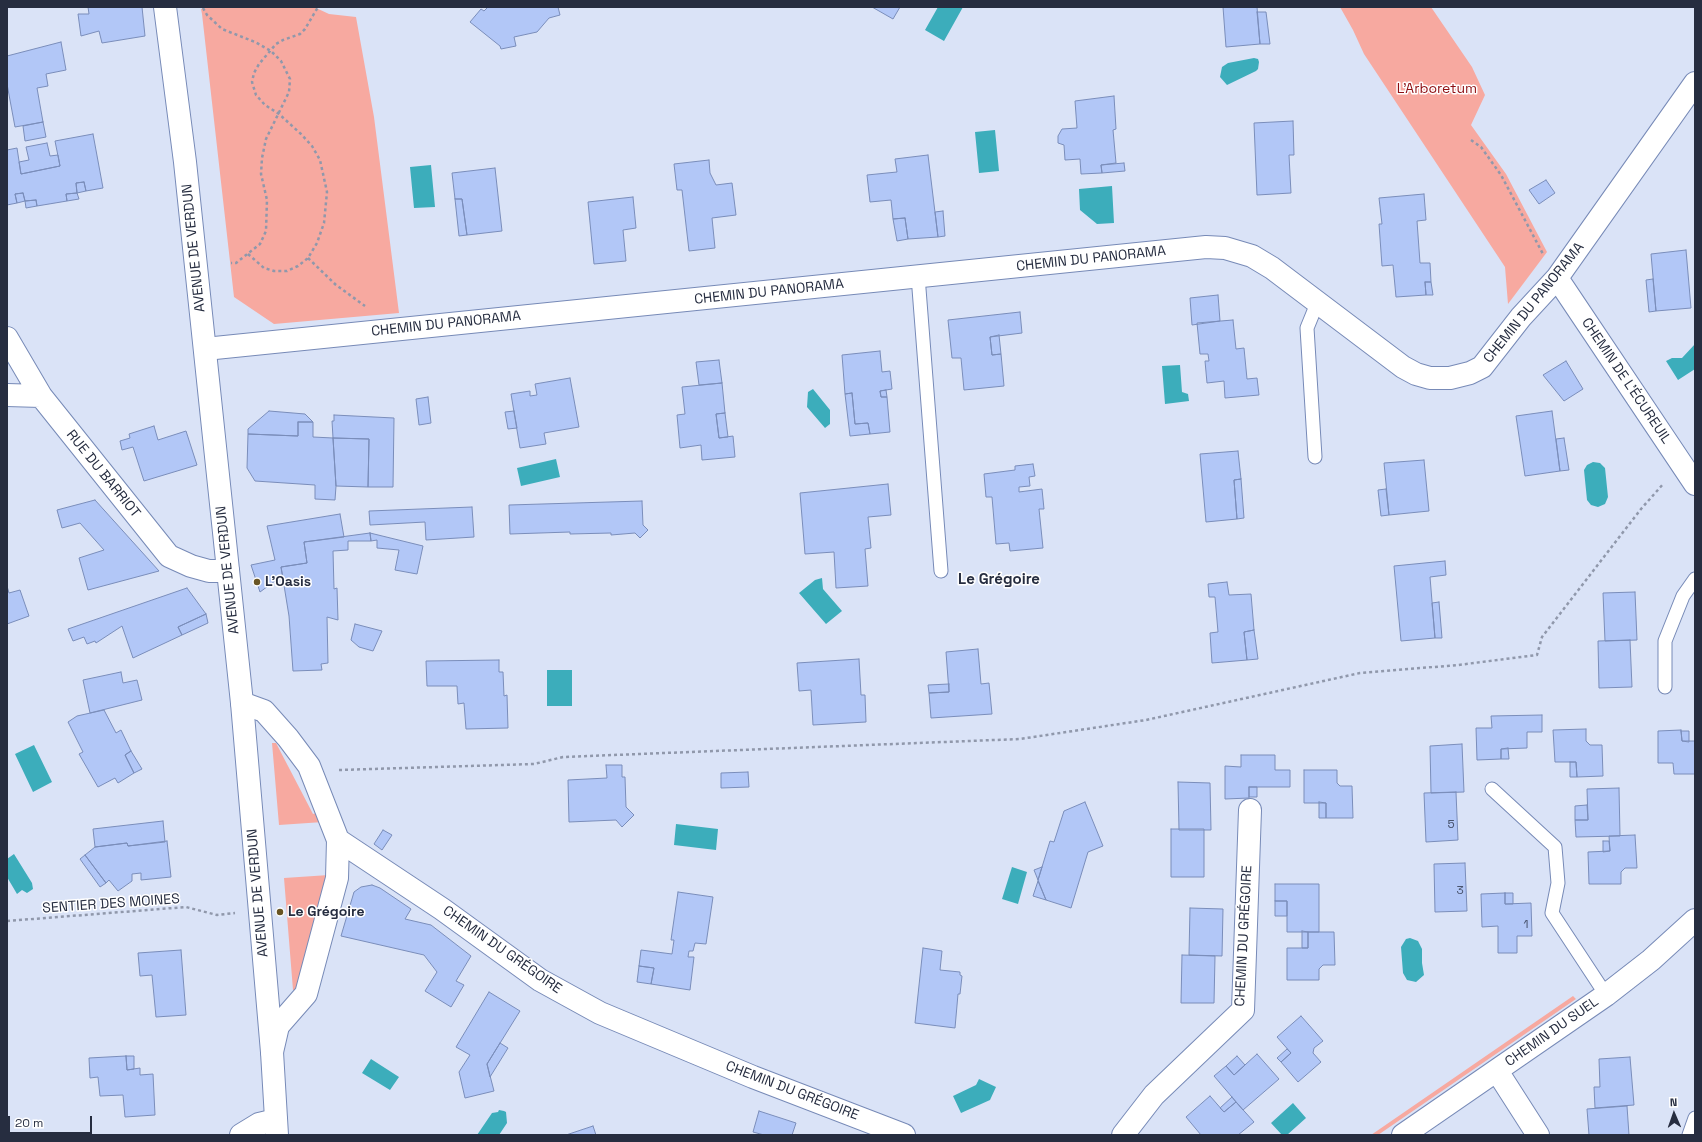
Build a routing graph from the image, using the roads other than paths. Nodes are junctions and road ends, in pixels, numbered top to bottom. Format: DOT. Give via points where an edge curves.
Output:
graph roads {
  1 [pos="165,7"];
  2 [pos="1695,83"];
  3 [pos="918,276"];
  4 [pos="1558,278"];
  5 [pos="1318,301"];
  6 [pos="7,338"];
  7 [pos="205,349"];
  8 [pos="7,395"];
  9 [pos="41,396"];
  10 [pos="1315,457"];
  11 [pos="1695,484"];
  12 [pos="228,571"];
  13 [pos="941,571"];
  14 [pos="1695,579"];
  15 [pos="1665,687"];
  16 [pos="242,703"];
  17 [pos="1492,789"];
  18 [pos="1250,810"];
  19 [pos="338,840"];
  20 [pos="1695,920"];
  21 [pos="1606,995"];
  22 [pos="272,1052"];
  23 [pos="1497,1071"];
  24 [pos="1695,1118"];
  25 [pos="277,1127"];
  26 [pos="241,1135"];
  27 [pos="904,1135"];
  28 [pos="1123,1135"];
  29 [pos="1403,1135"];
  30 [pos="1538,1135"];
  31 [pos="1688,1135"];
  1 -- 7 [label="street, AVENUE DE VERDUN"];
  2 -- 4 [label="street, CHEMIN DU PANORAMA"];
  3 -- 5 [label="street, CHEMIN DU PANORAMA" via="1198,248 1225,248 1252,256"];
  3 -- 7 [label="street, CHEMIN DU PANORAMA"];
  3 -- 13 [label="lane"];
  4 -- 5 [label="street, CHEMIN DU PANORAMA" via="1521,317 1482,367 1450,378 1430,378 1404,367"];
  4 -- 11 [label="street, CHEMIN DE L'ÉCUREUIL"];
  5 -- 10 [label="lane" via="1307,328"];
  6 -- 9 [label="street, RUE DU BARRIOT"];
  7 -- 12 [label="street, AVENUE DE VERDUN"];
  8 -- 9 [label="street"];
  9 -- 12 [label="street, RUE DU BARRIOT" via="169,556 209,571"];
  12 -- 16 [label="street, AVENUE DE VERDUN"];
  14 -- 15 [label="lane" via="1683,596 1666,641"];
  16 -- 19 [label="street" via="264,711 310,766"];
  16 -- 22 [label="street, AVENUE DE VERDUN"];
  17 -- 21 [label="lane" via="1555,847 1558,884 1552,913"];
  18 -- 28 [label="street, CHEMIN DU GRÉGOIRE" via="1243,1010 1154,1095"];
  19 -- 22 [label="street" via="337,878 306,994 278,1026"];
  19 -- 27 [label="street, CHEMIN DU GRÉGOIRE" via="442,909 540,980 600,1013 753,1077"];
  20 -- 21 [label="street, CHEMIN DU SUEL" via="1651,960"];
  21 -- 23 [label="street, CHEMIN DU SUEL"];
  22 -- 25 [label="street, AVENUE DE VERDUN"];
  23 -- 29 [label="street, CHEMIN DU SUEL"];
  23 -- 30 [label="street"];
  24 -- 31 [label="lane"];
  25 -- 26 [label="street" via="258,1124"];
}
